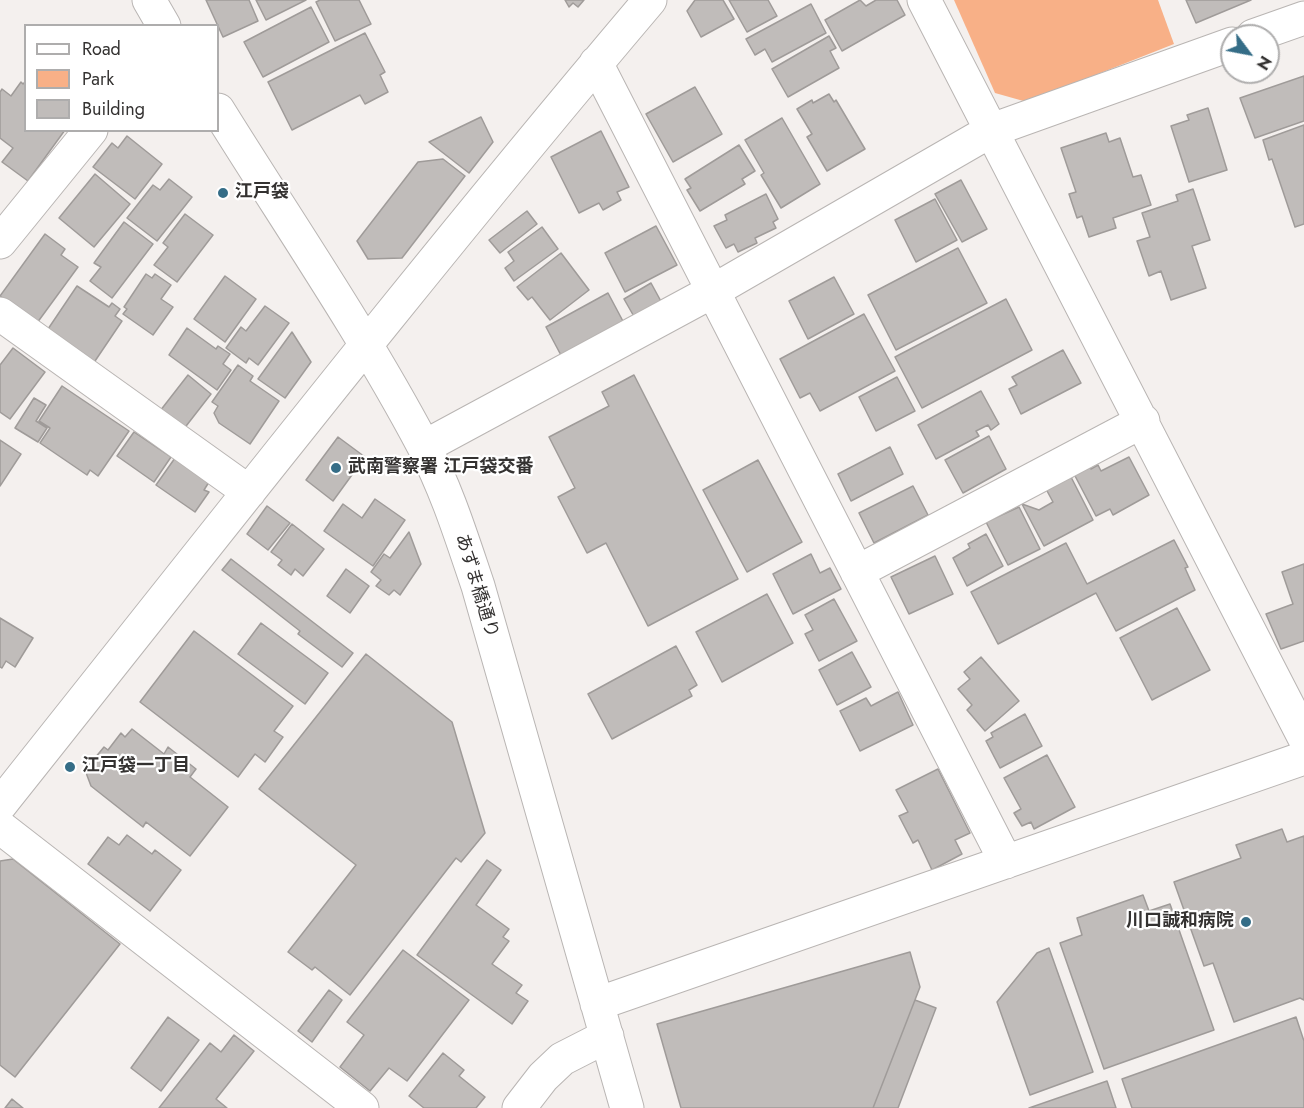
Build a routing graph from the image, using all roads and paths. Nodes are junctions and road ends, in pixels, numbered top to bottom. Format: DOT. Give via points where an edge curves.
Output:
graph roads {
  1 [pos="148,0"];
  2 [pos="650,0"];
  3 [pos="924,0"];
  4 [pos="1304,18"];
  5 [pos="163,24"];
  6 [pos="1280,26"];
  7 [pos="1220,48"];
  8 [pos="596,63"];
  9 [pos="219,112"];
  10 [pos="992,130"];
  11 [pos="89,132"];
  12 [pos="0,242"];
  13 [pos="713,291"];
  14 [pos="0,314"];
  15 [pos="366,345"];
  16 [pos="1143,421"];
  17 [pos="424,447"];
  18 [pos="249,492"];
  19 [pos="857,572"];
  20 [pos="1304,736"];
  21 [pos="1304,758"];
  22 [pos="0,805"];
  23 [pos="0,827"];
  24 [pos="1006,862"];
  25 [pos="597,1004"];
  26 [pos="607,1036"];
  27 [pos="362,1108"];
  28 [pos="519,1108"];
  29 [pos="627,1108"];
  1 -- 5 [label="street"];
  2 -- 8 [label="street"];
  3 -- 10 [label="street"];
  4 -- 6 [label="street"];
  7 -- 10 [label="street"];
  8 -- 13 [label="street"];
  8 -- 15 [label="street"];
  9 -- 15 [label="street, あずま橋通り"];
  10 -- 13 [label="street"];
  10 -- 16 [label="street"];
  11 -- 12 [label="street"];
  13 -- 17 [label="street"];
  13 -- 19 [label="street"];
  14 -- 18 [label="street"];
  15 -- 17 [label="street, あずま橋通り"];
  15 -- 18 [label="street"];
  16 -- 19 [label="street"];
  16 -- 20 [label="street"];
  17 -- 25 [label="street, あずま橋通り" via="454,514 478,586"];
  18 -- 22 [label="street"];
  19 -- 24 [label="street"];
  21 -- 24 [label="street"];
  23 -- 27 [label="street"];
  24 -- 25 [label="street"];
  25 -- 26 [label="street, あずま橋通り"];
  26 -- 28 [label="street" via="562,1059"];
  26 -- 29 [label="street, あずま橋通り"];
}
